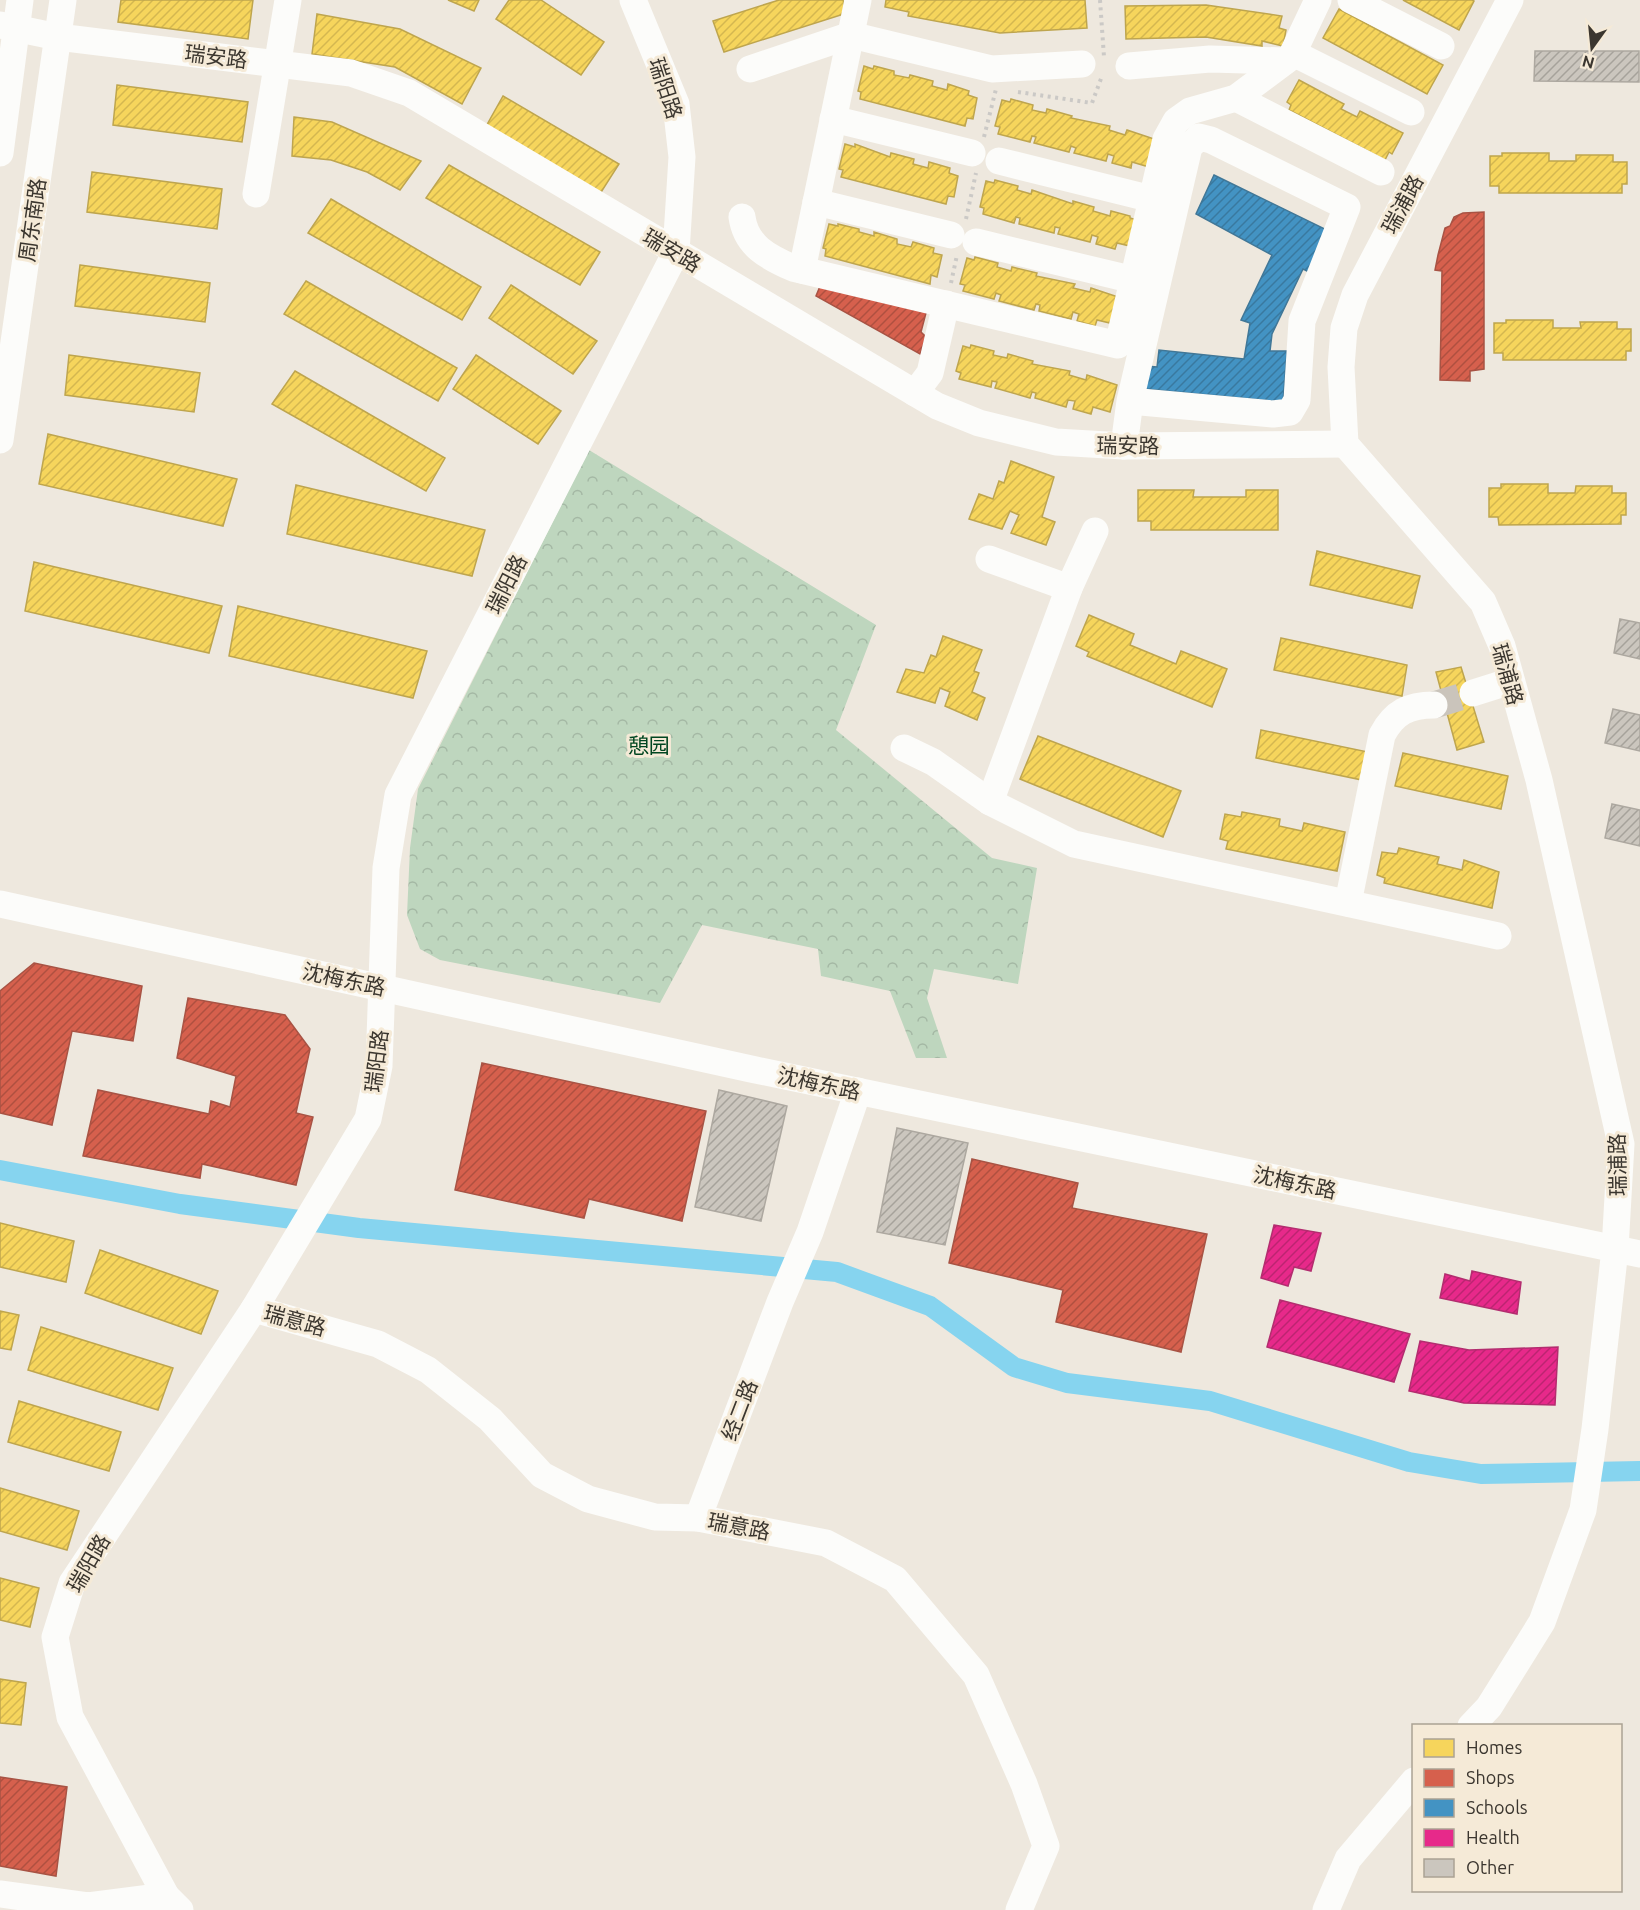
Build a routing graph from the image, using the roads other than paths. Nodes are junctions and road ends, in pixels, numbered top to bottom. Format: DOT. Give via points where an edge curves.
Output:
graph roads {
  1 [pos="21,0"];
  2 [pos="63,0"];
  3 [pos="288,0"];
  4 [pos="633,0"];
  5 [pos="858,0"];
  6 [pos="1317,0"];
  7 [pos="1351,0"];
  8 [pos="1510,0"];
  9 [pos="8,27"];
  10 [pos="851,35"];
  11 [pos="58,37"];
  12 [pos="1441,46"];
  13 [pos="1289,57"];
  14 [pos="279,64"];
  15 [pos="750,69"];
  16 [pos="1236,98"];
  17 [pos="1411,112"];
  18 [pos="833,120"];
  19 [pos="0,153"];
  20 [pos="1381,172"];
  21 [pos="256,194"];
  22 [pos="1152,199"];
  23 [pos="816,202"];
  24 [pos="742,217"];
  25 [pos="676,252"];
  26 [pos="802,270"];
  27 [pos="1134,280"];
  28 [pos="946,304"];
  29 [pos="1302,321"];
  30 [pos="1344,328"];
  31 [pos="915,393"];
  32 [pos="1130,401"];
  33 [pos="0,440"];
  34 [pos="1345,444"];
  35 [pos="1124,446"];
  36 [pos="1095,531"];
  37 [pos="988,559"];
  38 [pos="1068,588"];
  39 [pos="1511,681"];
  40 [pos="1473,693"];
  41 [pos="1434,705"];
  42 [pos="904,748"];
  43 [pos="990,802"];
  44 [pos="1348,903"];
  45 [pos="0,904"];
  46 [pos="1498,936"];
  47 [pos="383,987"];
  48 [pos="858,1091"];
  49 [pos="1628,1252"];
  50 [pos="254,1309"];
  51 [pos="698,1518"];
  52 [pos="1472,1724"];
  53 [pos="1412,1781"];
  54 [pos="0,1894"];
  55 [pos="173,1903"];
  56 [pos="1019,1910"];
  57 [pos="1326,1910"];
  1 -- 9 [label="street"];
  2 -- 11 [label="street, 周东南路"];
  3 -- 14 [label="street"];
  4 -- 25 [label="street, 瑞阳路" via="676,104 682,157"];
  5 -- 10 [label="street"];
  6 -- 13 [label="street"];
  7 -- 12 [label="street"];
  8 -- 30 [label="street, 瑞浦路" via="1354,294"];
  9 -- 11 [label="street, 瑞安路"];
  9 -- 19 [label="street"];
  10 -- 13 [label="street" via="992,69"];
  10 -- 15 [label="street"];
  10 -- 18 [label="street"];
  11 -- 14 [label="street, 瑞安路"];
  11 -- 33 [label="street, 周东南路"];
  13 -- 16 [label="street"];
  13 -- 17 [label="street"];
  14 -- 21 [label="street"];
  14 -- 25 [label="street, 瑞安路" via="351,74 409,93"];
  16 -- 20 [label="street"];
  16 -- 22 [label="street" via="1190,111 1176,121 1166,139"];
  18 -- 22 [label="street"];
  18 -- 23 [label="street"];
  22 -- 27 [label="street"];
  23 -- 26 [label="street"];
  23 -- 27 [label="street"];
  24 -- 26 [label="street" via="744,232 755,245 775,260"];
  25 -- 31 [label="street, 瑞安路"];
  25 -- 47 [label="street, 瑞阳路" via="398,795 386,868"];
  26 -- 28 [label="street"];
  27 -- 28 [label="street" via="1118,345"];
  28 -- 31 [label="street" via="930,373"];
  29 -- 30 [label="street"];
  29 -- 32 [label="street" via="1297,400 1290,412 1274,414"];
  29 -- 32 [label="street" via="1347,207 1199,137 1186,155"];
  30 -- 34 [label="street, 瑞浦路" via="1341,367"];
  31 -- 35 [label="street, 瑞安路" via="937,406 1012,433 1056,442"];
  32 -- 35 [label="street"];
  34 -- 35 [label="street, 瑞安路"];
  34 -- 39 [label="street, 瑞浦路" via="1483,602 1502,646"];
  36 -- 38 [label="street"];
  37 -- 38 [label="street"];
  38 -- 43 [label="street"];
  39 -- 40 [label="street"];
  39 -- 49 [label="street, 瑞浦路" via="1539,780 1621,1144"];
  41 -- 44 [label="street" via="1407,709 1388,723 1382,735"];
  42 -- 43 [label="street" via="933,762"];
  43 -- 44 [label="street" via="1074,844"];
  44 -- 46 [label="street"];
  45 -- 47 [label="street, 沈梅东路"];
  47 -- 48 [label="street, 沈梅东路"];
  47 -- 50 [label="street, 瑞阳路" via="379,1065 368,1119"];
  48 -- 49 [label="street, 沈梅东路"];
  48 -- 51 [label="street, 经二路" via="810,1232"];
  49 -- 52 [label="street, 瑞浦路" via="1583,1509 1542,1622 1490,1707"];
  50 -- 51 [label="street, 瑞意路" via="378,1344 428,1370 490,1419 542,1475 588,1498 655,1517"];
  50 -- 55 [label="street, 瑞阳路" via="72,1583 55,1637 70,1718"];
  51 -- 56 [label="street, 瑞意路" via="826,1544 895,1580 976,1675 1024,1784 1046,1846"];
  53 -- 57 [label="street" via="1348,1859"];
  54 -- 55 [label="street" via="88,1906"];
}
